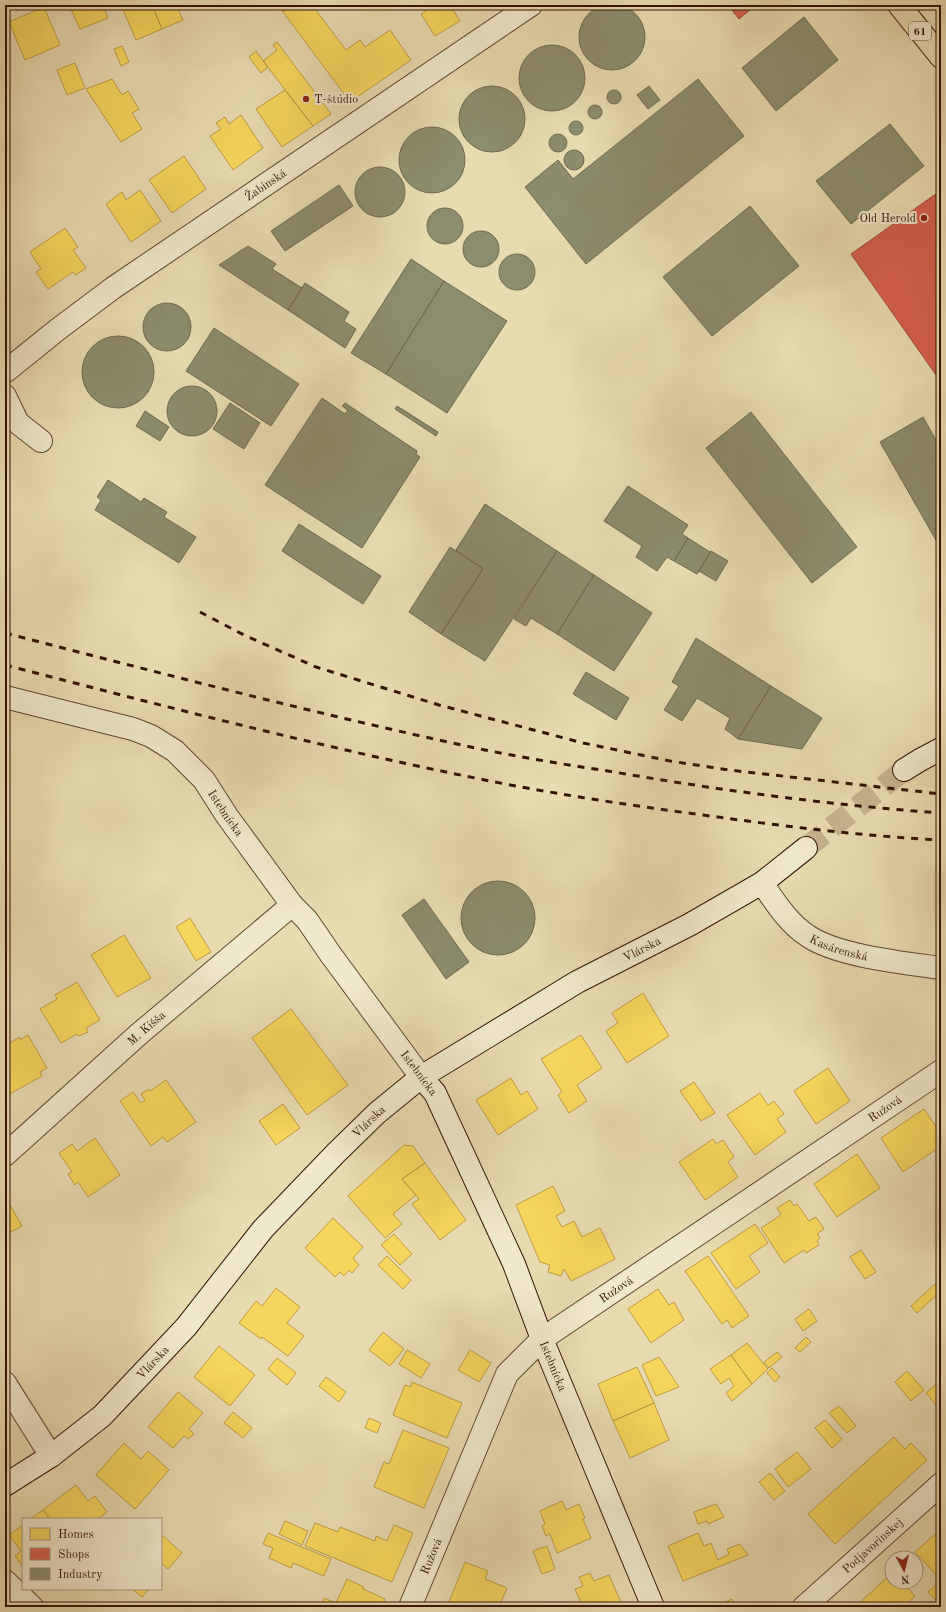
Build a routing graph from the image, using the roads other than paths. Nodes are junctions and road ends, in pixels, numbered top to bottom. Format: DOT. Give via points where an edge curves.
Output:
graph roads {
  1 [pos="530,5"];
  2 [pos="899,5"];
  3 [pos="941,57"];
  4 [pos="5,372"];
  5 [pos="5,396"];
  6 [pos="41,441"];
  7 [pos="5,697"];
  8 [pos="941,749"];
  9 [pos="904,770"];
  10 [pos="806,848"];
  11 [pos="762,883"];
  12 [pos="292,906"];
  13 [pos="941,968"];
  14 [pos="941,1071"];
  15 [pos="421,1077"];
  16 [pos="5,1155"];
  17 [pos="542,1339"];
  18 [pos="5,1383"];
  19 [pos="51,1456"];
  20 [pos="941,1484"];
  21 [pos="5,1485"];
  22 [pos="5,1581"];
  23 [pos="32,1607"];
  24 [pos="410,1607"];
  25 [pos="653,1607"];
  26 [pos="804,1607"];
  1 -- 4 [label="street, Žabinská" via="119,284"];
  2 -- 3 [label="main road, 61"];
  5 -- 6 [label="street" via="18,423"];
  7 -- 12 [label="street, Istebnícka" via="133,729 175,751 204,780"];
  8 -- 9 [label="street"];
  10 -- 11 [label="street, Vlárska"];
  11 -- 13 [label="street, Kasárenská" via="789,920 808,936 857,954"];
  11 -- 15 [label="street, Vlárska" via="689,925 577,982"];
  12 -- 15 [label="street, Istebnícka" via="307,920"];
  12 -- 16 [label="street, M. Kišša" via="139,1034"];
  14 -- 17 [label="street, Ružová"];
  15 -- 17 [label="street, Istebnícka" via="435,1093 514,1264"];
  15 -- 19 [label="street, Vlárska" via="377,1113 263,1229 186,1327 102,1416"];
  17 -- 24 [label="street, Ružová" via="507,1374"];
  17 -- 25 [label="street, Istebnícka"];
  18 -- 19 [label="street"];
  19 -- 21 [label="street, Vlárska"];
  20 -- 26 [label="street, Podjavorinskej"];
  22 -- 23 [label="street"];
}
